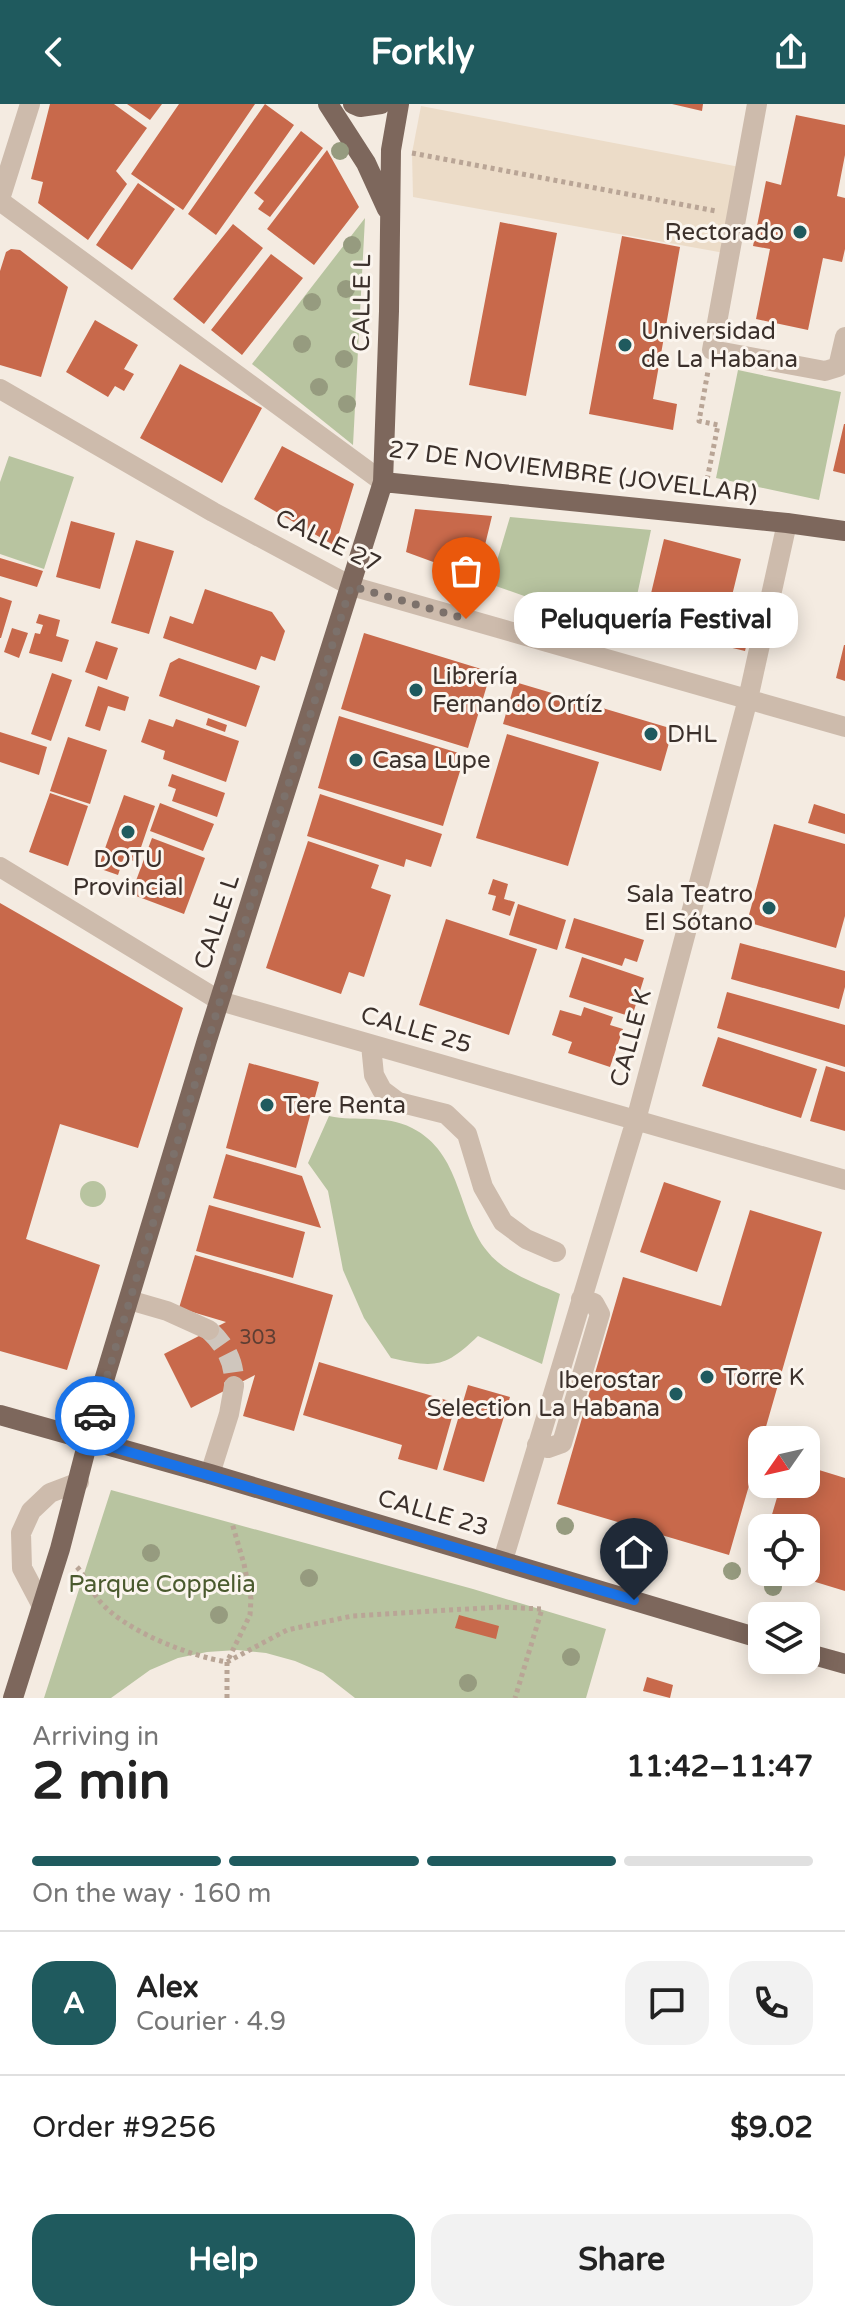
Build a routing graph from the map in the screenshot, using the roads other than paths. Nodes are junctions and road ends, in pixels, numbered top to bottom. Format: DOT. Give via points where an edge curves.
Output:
graph roads {
  1 [pos="30,104"];
  2 [pos="328,104"];
  3 [pos="353,104"];
  4 [pos="381,104"];
  5 [pos="399,104"];
  6 [pos="757,104"];
  7 [pos="0,200"];
  8 [pos="390,217"];
  9 [pos="845,337"];
  10 [pos="0,389"];
  11 [pos="383,482"];
  12 [pos="787,523"];
  13 [pos="845,531"];
  14 [pos="351,586"];
  15 [pos="748,699"];
  16 [pos="845,727"];
  17 [pos="0,867"];
  18 [pos="220,1001"];
  19 [pos="371,1045"];
  20 [pos="636,1120"];
  21 [pos="845,1180"];
  22 [pos="556,1252"];
  23 [pos="129,1300"];
  24 [pos="209,1330"];
  25 [pos="234,1386"];
  26 [pos="0,1415"];
  27 [pos="88,1440"];
  28 [pos="210,1474"];
  29 [pos="79,1482"];
  30 [pos="503,1560"];
  31 [pos="42,1606"];
  32 [pos="748,1635"];
  33 [pos="820,1657"];
  34 [pos="845,1664"];
  35 [pos="13,1698"];
  1 -- 7 [label="street"];
  2 -- 8 [label="main road" via="366,163"];
  3 -- 4 [label="main road"];
  5 -- 8 [label="main road, CALLE L" via="391,150"];
  6 -- 9 [label="street" via="712,350 825,371 838,367"];
  7 -- 11 [label="street, 27 DE NOVIEMBRE (JOVELLAR)"];
  8 -- 11 [label="main road, CALLE L"];
  10 -- 14 [label="street, CALLE 27"];
  11 -- 12 [label="main road, 27 DE NOVIEMBRE (JOVELLAR)"];
  11 -- 14 [label="main road, CALLE L"];
  12 -- 13 [label="main road, 27 DE NOVIEMBRE (JOVELLAR)"];
  12 -- 15 [label="street, CALLE K"];
  14 -- 15 [label="street, CALLE 27"];
  14 -- 18 [label="main road, CALLE L"];
  15 -- 16 [label="street, CALLE 27"];
  15 -- 20 [label="street, CALLE K"];
  17 -- 18 [label="street, CALLE 25"];
  18 -- 19 [label="street, CALLE 25"];
  18 -- 23 [label="main road, CALLE L"];
  19 -- 20 [label="street, CALLE 25"];
  19 -- 22 [label="street" via="374,1075 382,1090 398,1102 446,1114 467,1134 483,1187 503,1222"];
  20 -- 21 [label="street, CALLE 25"];
  20 -- 30 [label="street, CALLE K"];
  23 -- 24 [label="street"];
  23 -- 27 [label="main road, CALLE L"];
  25 -- 28 [label="street"];
  26 -- 27 [label="main road, CALLE 23"];
  27 -- 28 [label="main road, CALLE 23"];
  27 -- 29 [label="main road, CALLE L"];
  28 -- 30 [label="main road, CALLE 23"];
  29 -- 31 [label="main road, CALLE L"];
  29 -- 31 [label="street" via="50,1493 31,1511 21,1533 22,1568"];
  30 -- 32 [label="main road, CALLE 23"];
  31 -- 35 [label="main road, CALLE L"];
  33 -- 34 [label="main road"];
}
